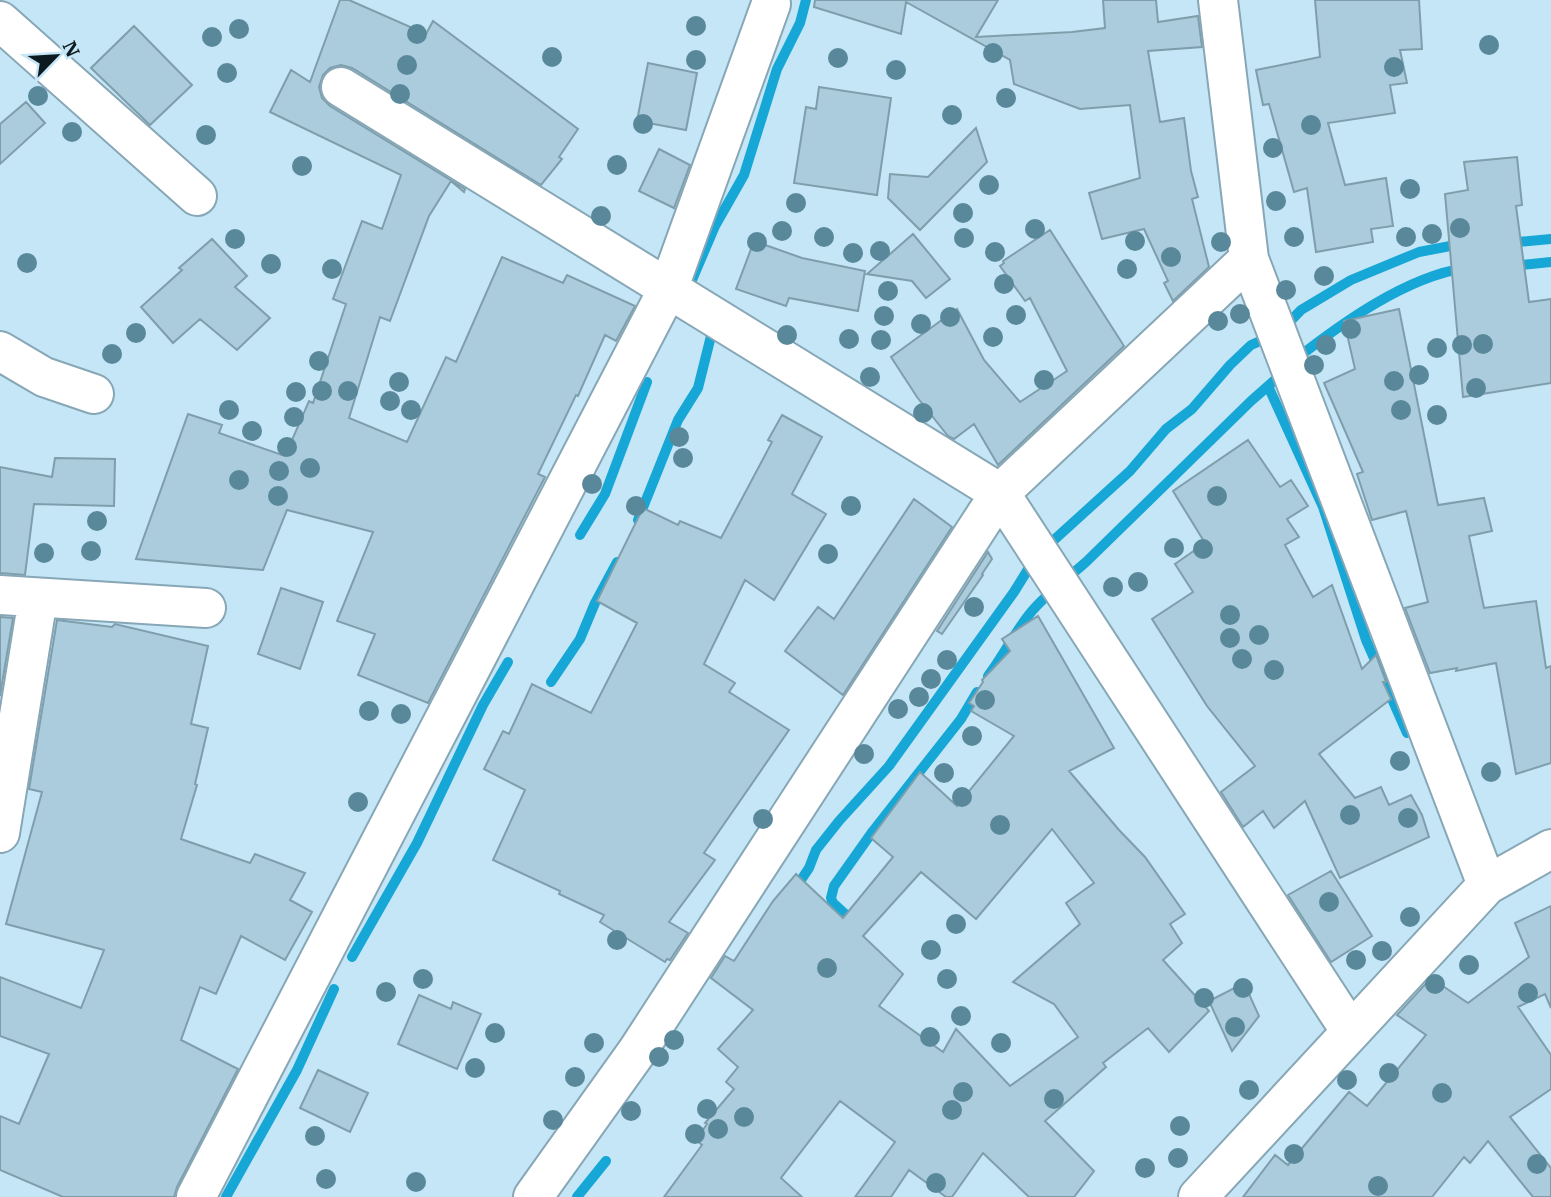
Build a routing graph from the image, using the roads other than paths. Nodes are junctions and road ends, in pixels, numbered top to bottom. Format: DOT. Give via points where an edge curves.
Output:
graph roads {
  1 [pos="1218,0"];
  2 [pos="771,4"];
  3 [pos="0,21"];
  4 [pos="341,87"];
  5 [pos="197,196"];
  6 [pos="1249,259"];
  7 [pos="669,287"];
  8 [pos="0,351"];
  9 [pos="93,394"];
  10 [pos="1000,494"];
  11 [pos="0,595"];
  12 [pos="38,598"];
  13 [pos="206,608"];
  14 [pos="0,833"];
  15 [pos="1551,849"];
  16 [pos="1487,885"];
  17 [pos="1352,1032"];
  18 [pos="196,1197"];
  19 [pos="533,1197"];
  20 [pos="1198,1197"];
  1 -- 6 [label="street"];
  2 -- 7 [label="street"];
  3 -- 5 [label="street"];
  4 -- 7 [label="street"];
  6 -- 10 [label="street"];
  6 -- 16 [label="street"];
  7 -- 10 [label="street"];
  7 -- 18 [label="street"];
  8 -- 9 [label="street" via="44,377"];
  10 -- 17 [label="street"];
  10 -- 19 [label="street" via="638,1050"];
  11 -- 12 [label="street"];
  12 -- 13 [label="street"];
  12 -- 14 [label="street"];
  15 -- 16 [label="street"];
  16 -- 17 [label="street"];
  17 -- 20 [label="street"];
}
